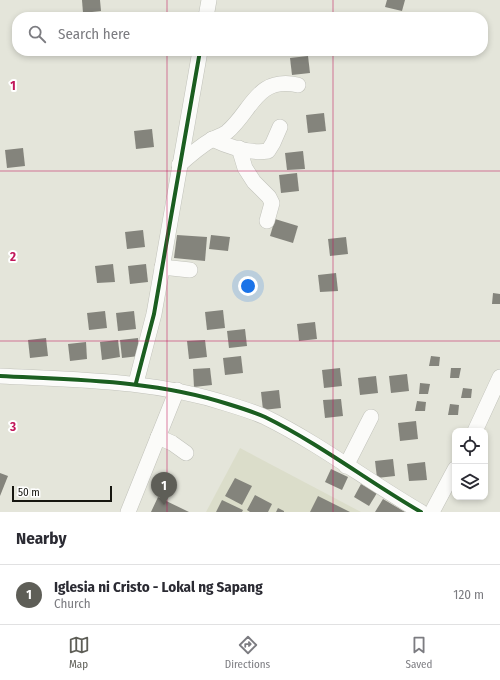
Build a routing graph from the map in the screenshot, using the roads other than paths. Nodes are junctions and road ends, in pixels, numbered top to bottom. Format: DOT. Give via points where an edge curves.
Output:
graph roads {
  1 [pos="209,0"];
  2 [pos="207,12"];
  3 [pos="199,56"];
  4 [pos="298,85"];
  5 [pos="280,127"];
  6 [pos="212,139"];
  7 [pos="239,148"];
  8 [pos="179,165"];
  9 [pos="267,221"];
  10 [pos="162,267"];
  11 [pos="190,270"];
  12 [pos="0,376"];
  13 [pos="500,377"];
  14 [pos="136,383"];
  15 [pos="177,390"];
  16 [pos="371,416"];
  17 [pos="476,428"];
  18 [pos="158,437"];
  19 [pos="186,453"];
  20 [pos="346,466"];
  21 [pos="452,475"];
  22 [pos="128,512"];
  23 [pos="421,512"];
  24 [pos="432,512"];
  1 -- 2 [label="street"];
  3 -- 8 [label="street"];
  4 -- 6 [label="street" via="284,82 262,90 236,124"];
  5 -- 7 [label="street" via="268,150 258,152"];
  6 -- 7 [label="street" via="223,145"];
  6 -- 8 [label="street" via="196,149"];
  7 -- 9 [label="street" via="245,168 272,203"];
  8 -- 10 [label="street"];
  10 -- 11 [label="street"];
  10 -- 14 [label="street" via="154,314"];
  12 -- 14 [label="street"];
  13 -- 17 [label="street"];
  14 -- 15 [label="street"];
  15 -- 18 [label="street"];
  15 -- 20 [label="street" via="265,417"];
  16 -- 20 [label="street"];
  18 -- 19 [label="street"];
  18 -- 22 [label="street"];
  20 -- 23 [label="street"];
  21 -- 24 [label="street"];
}
